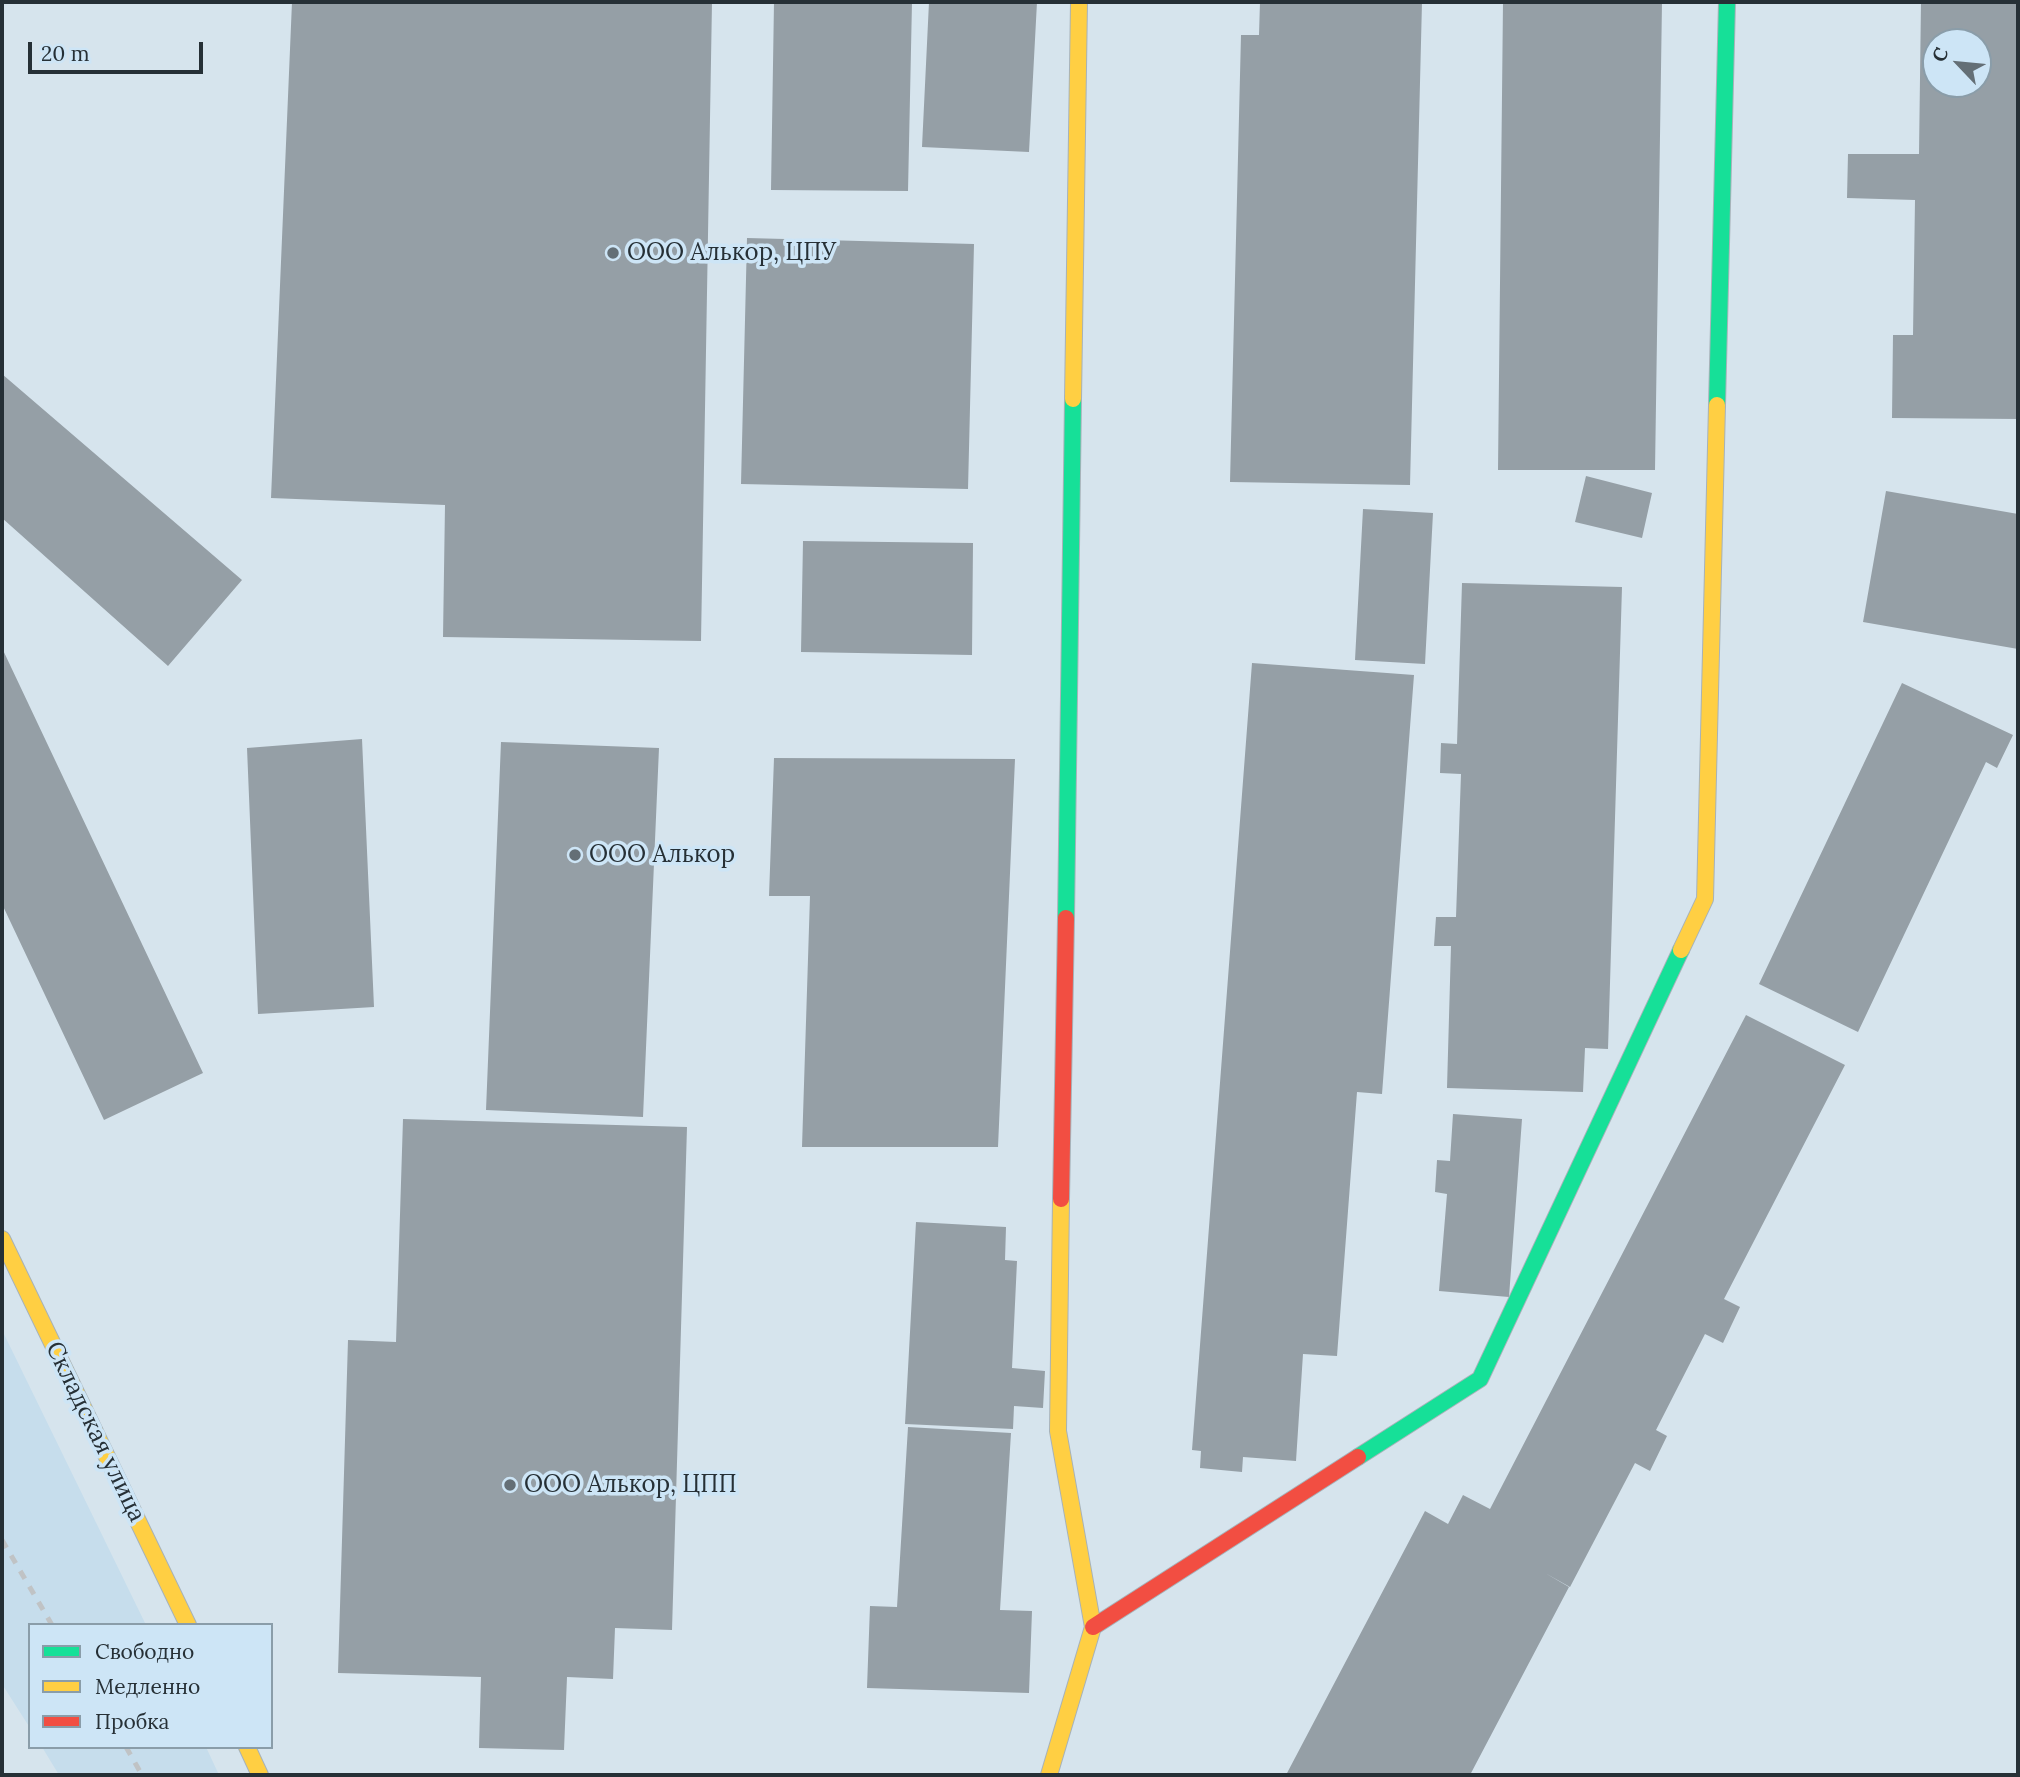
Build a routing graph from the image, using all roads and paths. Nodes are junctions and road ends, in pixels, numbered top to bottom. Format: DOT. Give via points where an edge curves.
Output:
graph roads {
  1 [pos="1079,2"];
  2 [pos="1727,2"];
  3 [pos="2,1239"];
  4 [pos="187,1623"];
  5 [pos="1093,1627"];
  6 [pos="248,1749"];
  7 [pos="260,1775"];
  8 [pos="1049,1775"];
  1 -- 5 [label="street" via="1058,1431"];
  2 -- 5 [label="street" via="1705,899 1480,1379"];
  3 -- 4 [label="street, Складская улица"];
  5 -- 8 [label="street"];
  6 -- 7 [label="street"];
}
